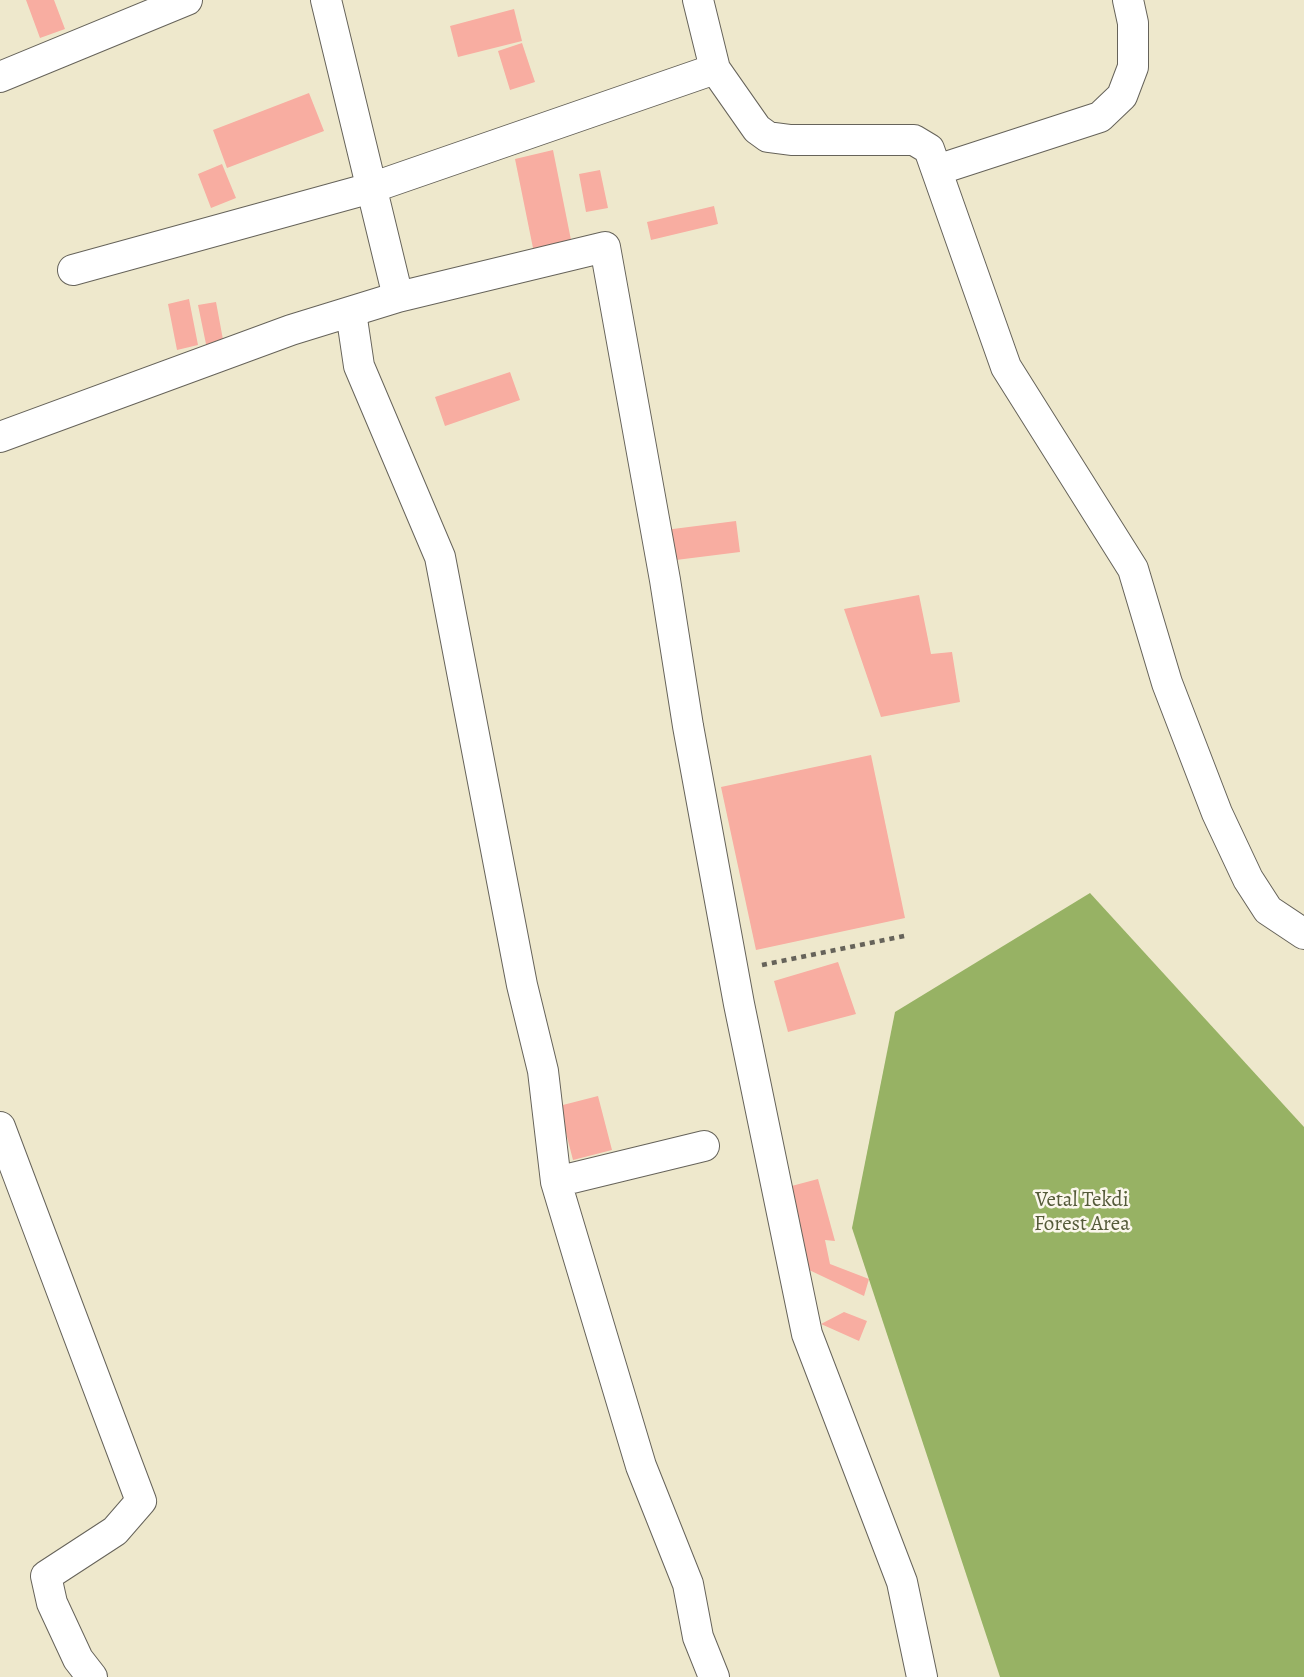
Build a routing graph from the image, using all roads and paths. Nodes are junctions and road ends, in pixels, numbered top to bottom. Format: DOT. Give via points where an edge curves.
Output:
graph roads {
  1 [pos="187,0"];
  2 [pos="327,0"];
  3 [pos="698,0"];
  4 [pos="1128,0"];
  5 [pos="715,69"];
  6 [pos="0,77"];
  7 [pos="937,170"];
  8 [pos="371,188"];
  9 [pos="73,270"];
  10 [pos="398,297"];
  11 [pos="351,312"];
  12 [pos="0,437"];
  13 [pos="1304,934"];
  14 [pos="909,935"];
  15 [pos="733,971"];
  16 [pos="0,1127"];
  17 [pos="704,1146"];
  18 [pos="556,1182"];
  19 [pos="92,1677"];
  20 [pos="714,1677"];
  21 [pos="922,1677"];
  1 -- 6 [label="street"];
  2 -- 8 [label="street"];
  3 -- 5 [label="street"];
  4 -- 7 [label="street" via="1133,67 1122,96 1100,117"];
  5 -- 7 [label="street" via="757,129 768,137 915,140 929,149"];
  5 -- 8 [label="street"];
  7 -- 13 [label="street" via="1006,367 1133,569 1167,683 1248,879 1268,910"];
  8 -- 9 [label="street"];
  8 -- 10 [label="street"];
  10 -- 11 [label="street"];
  10 -- 15 [label="street" via="605,247"];
  11 -- 12 [label="street"];
  11 -- 18 [label="street" via="359,366 440,557 542,1071"];
  14 -- 15 [label="path"];
  15 -- 21 [label="street" via="807,1334 902,1581"];
  16 -- 19 [label="street" via="141,1501 115,1531 46,1576 52,1604 78,1659"];
  17 -- 18 [label="street"];
  18 -- 20 [label="street" via="641,1466 688,1584 698,1637"];
}
